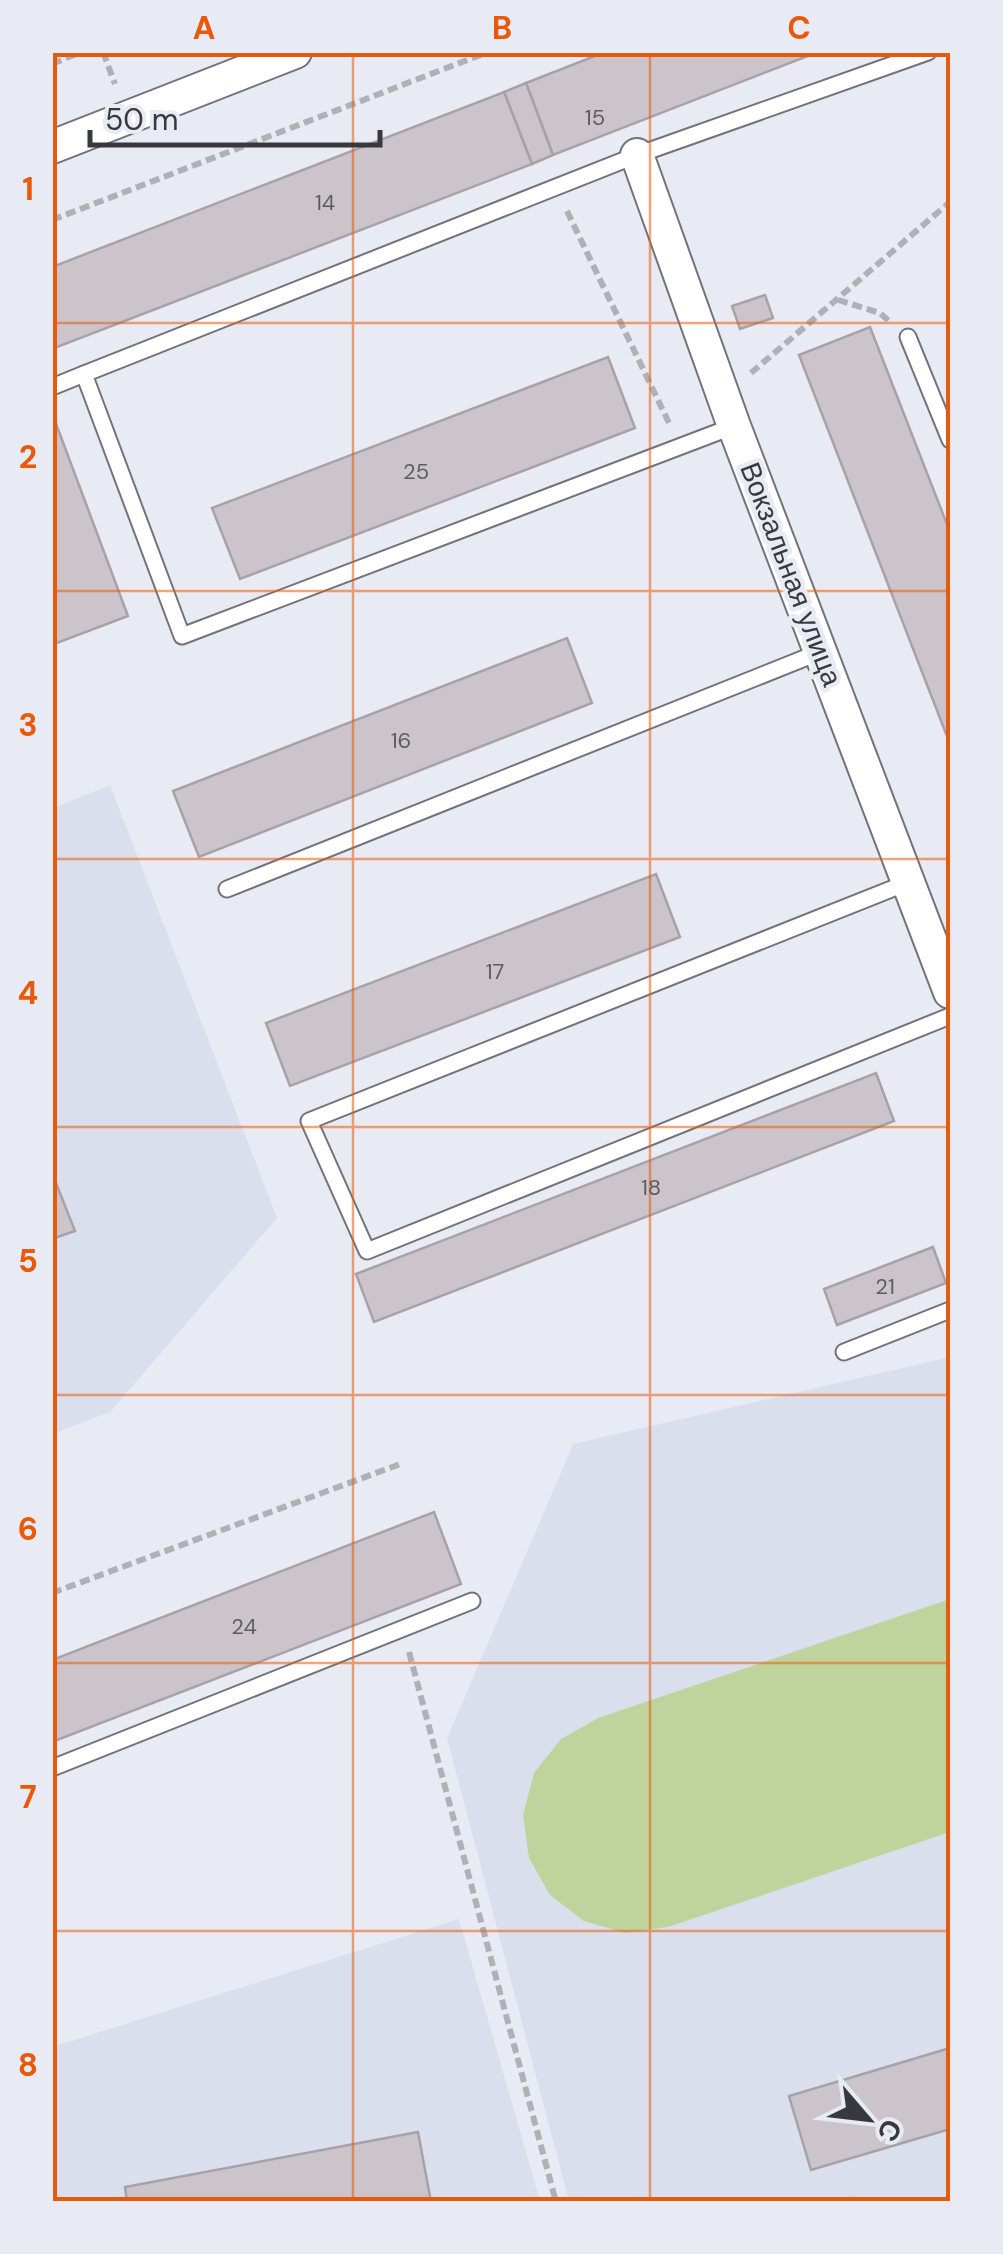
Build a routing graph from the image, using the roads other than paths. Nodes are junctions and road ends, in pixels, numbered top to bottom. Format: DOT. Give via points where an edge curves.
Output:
graph roads {
  1 [pos="295,52"];
  2 [pos="928,52"];
  3 [pos="52,147"];
  4 [pos="637,155"];
  5 [pos="908,337"];
  6 [pos="84,374"];
  7 [pos="52,388"];
  8 [pos="729,411"];
  9 [pos="950,440"];
  10 [pos="820,652"];
  11 [pos="908,882"];
  12 [pos="227,889"];
  13 [pos="950,992"];
  14 [pos="950,1016"];
  15 [pos="950,1310"];
  16 [pos="844,1352"];
  17 [pos="472,1601"];
  18 [pos="52,1768"];
  1 -- 3 [label="street"];
  2 -- 4 [label="lane"];
  4 -- 6 [label="lane"];
  4 -- 8 [label="street, Вокзальная улица"];
  5 -- 9 [label="lane"];
  6 -- 7 [label="lane"];
  6 -- 8 [label="lane" via="182,636 680,446"];
  8 -- 10 [label="street, Вокзальная улица"];
  10 -- 11 [label="street, Вокзальная улица"];
  10 -- 12 [label="lane"];
  11 -- 13 [label="street, Вокзальная улица"];
  11 -- 14 [label="lane" via="309,1120 367,1252"];
  15 -- 16 [label="lane"];
  17 -- 18 [label="lane"];
}
